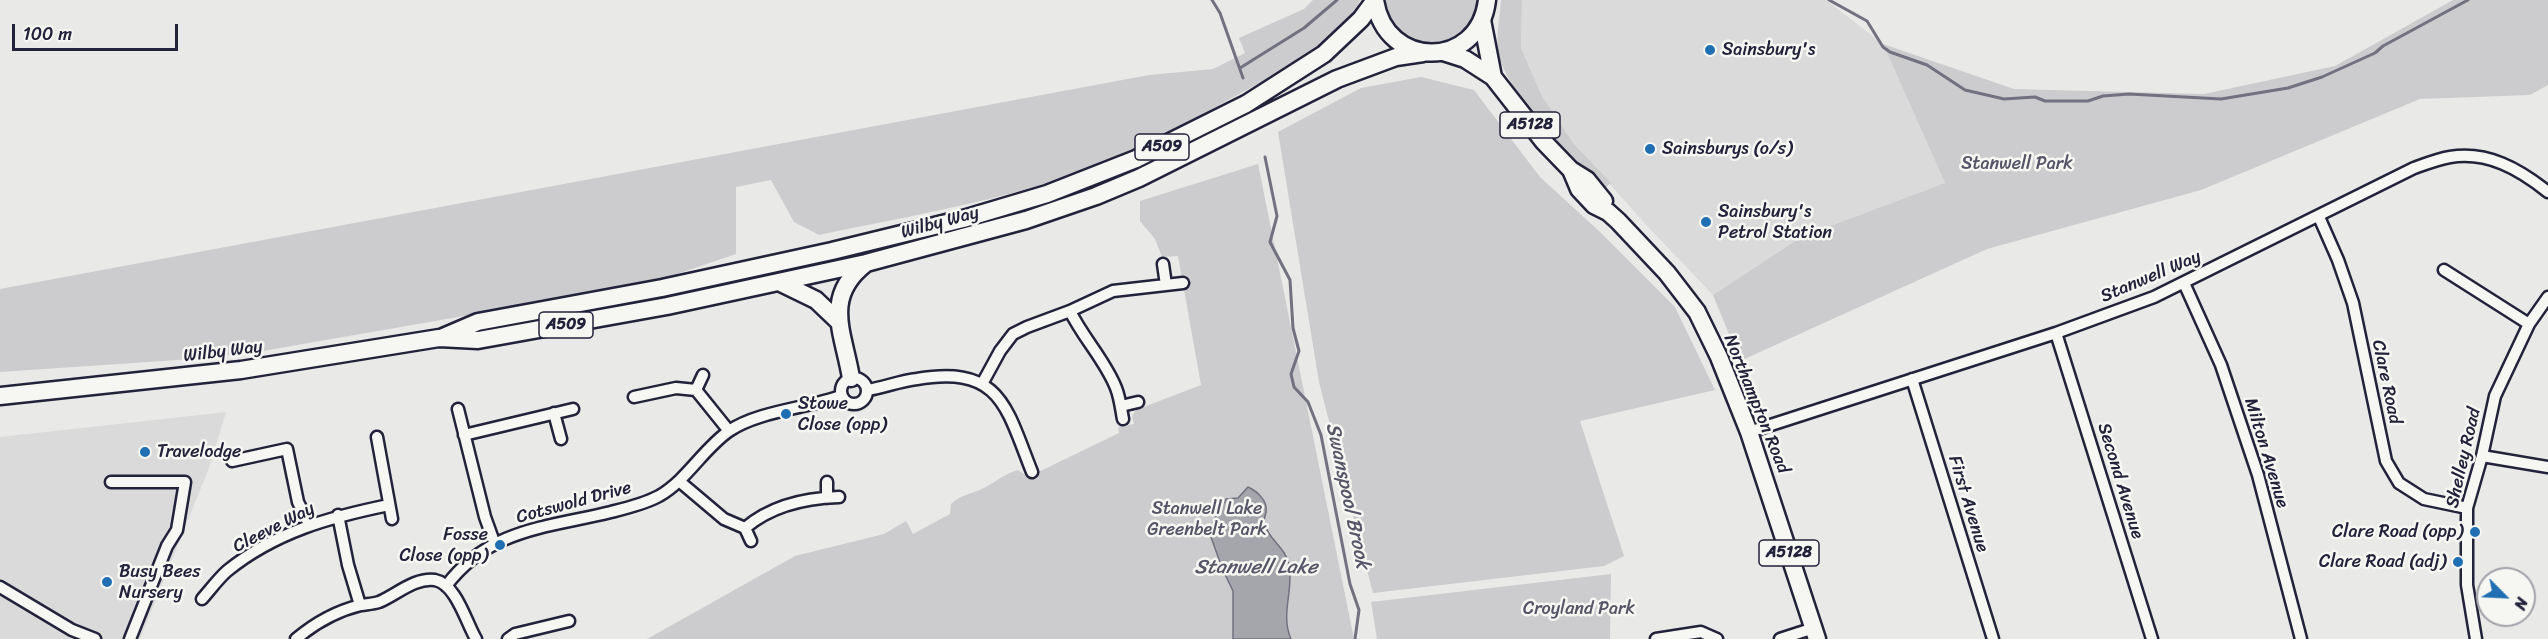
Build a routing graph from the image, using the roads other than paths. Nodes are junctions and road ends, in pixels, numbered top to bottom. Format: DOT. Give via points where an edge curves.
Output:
graph roads {
  1 [pos="1375,0"];
  2 [pos="1486,0"];
  3 [pos="1482,20"];
  4 [pos="1443,52"];
  5 [pos="1423,53"];
  6 [pos="1493,77"];
  7 [pos="2548,192"];
  8 [pos="2319,217"];
  9 [pos="866,262"];
  10 [pos="1163,264"];
  11 [pos="2444,270"];
  12 [pos="779,282"];
  13 [pos="1183,283"];
  14 [pos="2184,283"];
  15 [pos="1166,285"];
  16 [pos="2548,297"];
  17 [pos="1070,311"];
  18 [pos="838,321"];
  19 [pos="2529,324"];
  20 [pos="2056,333"];
  21 [pos="439,338"];
  22 [pos="703,375"];
  23 [pos="851,378"];
  24 [pos="1912,379"];
  25 [pos="982,384"];
  26 [pos="696,390"];
  27 [pos="868,390"];
  28 [pos="3,394"];
  29 [pos="841,396"];
  30 [pos="634,397"];
  31 [pos="1138,402"];
  32 [pos="1121,406"];
  33 [pos="458,409"];
  34 [pos="573,409"];
  35 [pos="554,413"];
  36 [pos="1124,419"];
  37 [pos="729,431"];
  38 [pos="1749,432"];
  39 [pos="464,435"];
  40 [pos="377,437"];
  41 [pos="561,439"];
  42 [pos="2482,456"];
  43 [pos="232,461"];
  44 [pos="2548,467"];
  45 [pos="1032,472"];
  46 [pos="679,481"];
  47 [pos="111,482"];
  48 [pos="827,482"];
  49 [pos="839,497"];
  50 [pos="827,498"];
  51 [pos="389,505"];
  52 [pos="2467,508"];
  53 [pos="338,515"];
  54 [pos="392,519"];
  55 [pos="309,524"];
  56 [pos="745,528"];
  57 [pos="751,541"];
  58 [pos="495,542"];
  59 [pos="446,586"];
  60 [pos="0,587"];
  61 [pos="202,599"];
  62 [pos="360,605"];
  63 [pos="568,621"];
  64 [pos="1815,634"];
  65 [pos="95,639"];
  66 [pos="130,639"];
  67 [pos="296,639"];
  68 [pos="476,639"];
  69 [pos="508,639"];
  70 [pos="1656,639"];
  71 [pos="1717,639"];
  72 [pos="1780,639"];
  73 [pos="1993,639"];
  74 [pos="2152,639"];
  75 [pos="2301,639"];
  76 [pos="2476,639"];
  1 -- 5 [label="main road" via="1380,21 1393,39"];
  1 -- 21 [label="main road, Wilby Way / A509" via="1324,54 1246,104 1136,159 1058,190 841,249 478,322"];
  2 -- 3 [label="main road"];
  3 -- 4 [label="main road" via="1470,37"];
  3 -- 6 [label="main road, Northampton Road / A5128"];
  4 -- 5 [label="main road, Wilby Way"];
  4 -- 6 [label="main road, Northampton Road / A5128" via="1465,59"];
  5 -- 9 [label="main road, Wilby Way / A509" via="1396,57 1337,79 1096,196 1026,220"];
  6 -- 38 [label="main road, Northampton Road / A5128" via="1570,170 1579,189 1594,205 1608,212 1667,273 1697,312"];
  7 -- 8 [label="street, Stanwell Way" via="2504,163 2476,156 2448,157 2414,168"];
  8 -- 14 [label="street, Stanwell Way"];
  8 -- 52 [label="street, Clare Road" via="2353,303 2386,461 2399,483 2424,499"];
  9 -- 12 [label="main road, Wilby Way / A509"];
  9 -- 18 [label="main road" via="844,287"];
  10 -- 15 [label="street"];
  11 -- 19 [label="street"];
  12 -- 18 [label="main road" via="816,300"];
  12 -- 21 [label="main road, Wilby Way / A509" via="478,340"];
  13 -- 15 [label="street"];
  14 -- 20 [label="street, Stanwell Way"];
  14 -- 75 [label="street, Milton Avenue" via="2221,365 2247,442"];
  15 -- 17 [label="street" via="1113,291"];
  16 -- 19 [label="street, Shelley Road"];
  17 -- 25 [label="street" via="1013,334"];
  17 -- 32 [label="street" via="1109,372"];
  18 -- 23 [label="main road"];
  19 -- 42 [label="street, Shelley Road" via="2495,396"];
  20 -- 24 [label="street, Stanwell Way"];
  20 -- 74 [label="street, Second Avenue"];
  21 -- 28 [label="main road, Wilby Way / A509" via="241,370"];
  22 -- 26 [label="street"];
  23 -- 27 [label="street" via="864,382"];
  23 -- 29 [label="street" via="844,383"];
  24 -- 38 [label="street, Stanwell Way"];
  24 -- 73 [label="street, First Avenue"];
  25 -- 27 [label="street" via="960,375 915,379"];
  25 -- 45 [label="street" via="1002,402 1012,418"];
  26 -- 30 [label="street" via="676,388"];
  26 -- 37 [label="street"];
  27 -- 29 [label="street" via="866,399 857,405"];
  29 -- 37 [label="street, Cotswold Drive" via="781,411"];
  31 -- 32 [label="street"];
  32 -- 36 [label="street"];
  33 -- 39 [label="street"];
  34 -- 35 [label="street"];
  35 -- 39 [label="street"];
  35 -- 41 [label="street"];
  37 -- 46 [label="street, Cotswold Drive"];
  38 -- 64 [label="main road, Northampton Road / A5128"];
  39 -- 58 [label="street"];
  40 -- 51 [label="street"];
  42 -- 44 [label="street"];
  42 -- 52 [label="street, Shelley Road"];
  43 -- 55 [label="street" via="287,449 298,502"];
  46 -- 56 [label="street" via="724,519"];
  46 -- 58 [label="street, Cotswold Drive" via="659,496 633,506 535,528"];
  47 -- 66 [label="street" via="185,482 177,530"];
  48 -- 50 [label="street"];
  49 -- 50 [label="street"];
  50 -- 56 [label="street" via="785,505 758,517"];
  51 -- 53 [label="street, Cleeve Way"];
  51 -- 54 [label="street"];
  52 -- 76 [label="street, Shelley Road" via="2467,585"];
  53 -- 55 [label="street, Cleeve Way"];
  53 -- 62 [label="street, Cleeve Way"];
  55 -- 61 [label="street, Cleeve Way" via="225,572"];
  56 -- 57 [label="street"];
  58 -- 59 [label="street, Cotswold Drive" via="458,570"];
  59 -- 62 [label="street" via="435,580 415,583 377,603"];
  59 -- 68 [label="street" via="456,597"];
  60 -- 65 [label="street" via="72,630"];
  62 -- 67 [label="street" via="331,615"];
  63 -- 69 [label="street"];
  64 -- 72 [label="street"];
  70 -- 71 [label="street" via="1701,632"];
}
